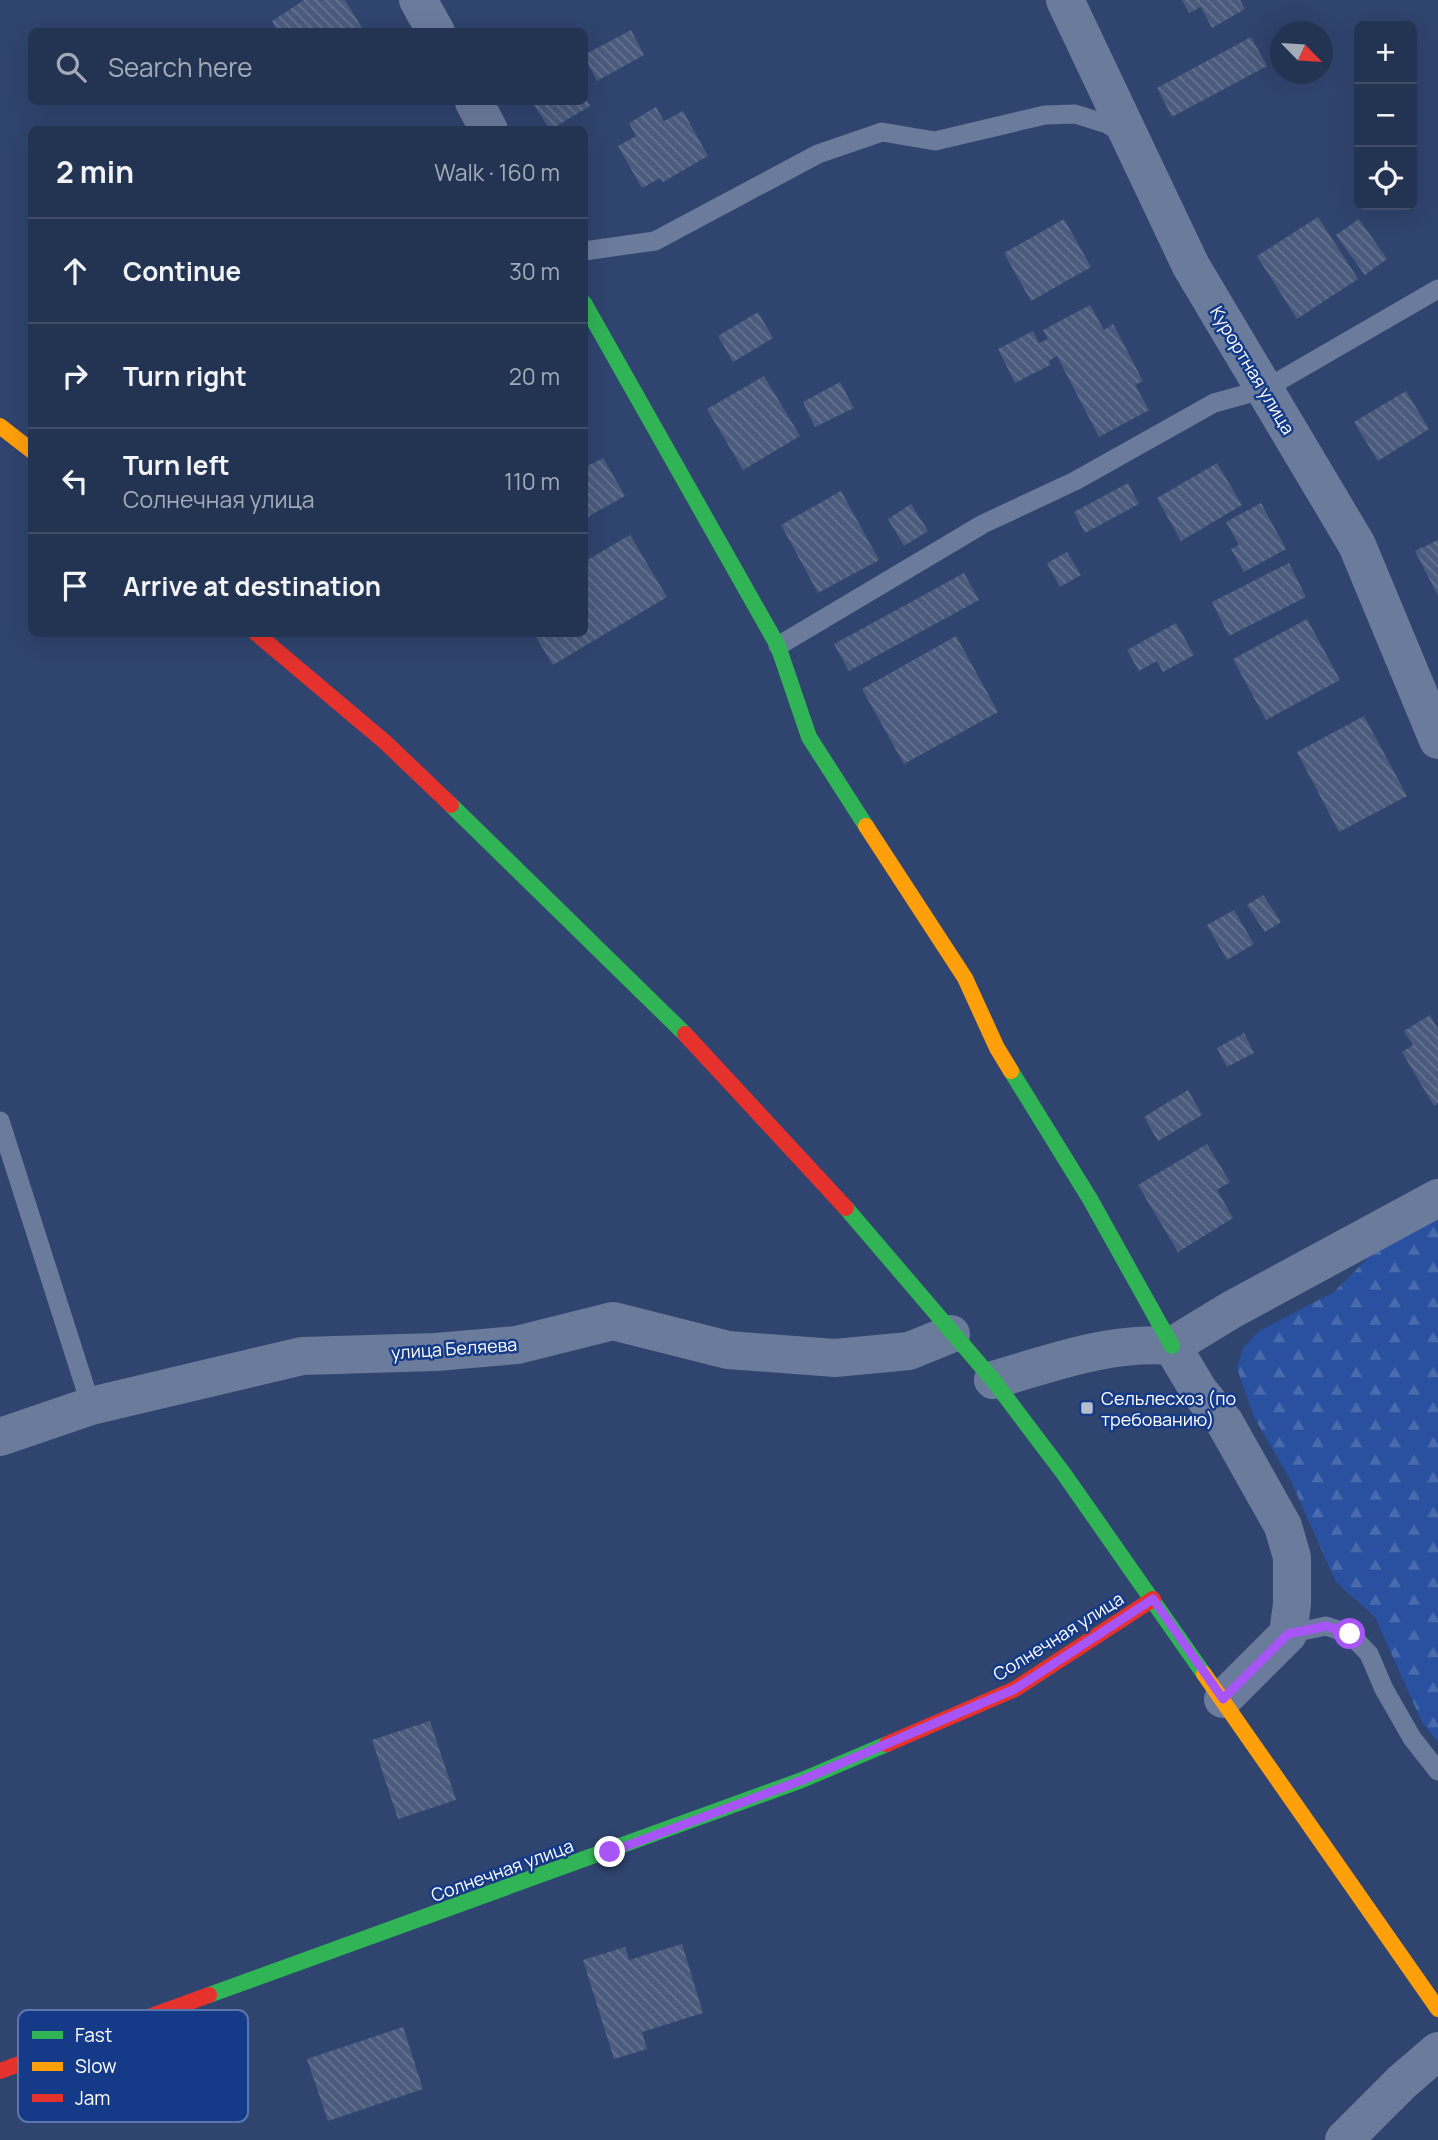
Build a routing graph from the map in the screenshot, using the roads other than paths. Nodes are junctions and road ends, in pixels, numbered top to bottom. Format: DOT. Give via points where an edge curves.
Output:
graph roads {
  1 [pos="418,0"];
  2 [pos="1065,0"];
  3 [pos="434,28"];
  4 [pos="476,105"];
  5 [pos="487,126"];
  6 [pos="1130,138"];
  7 [pos="588,250"];
  8 [pos="1438,289"];
  9 [pos="588,310"];
  10 [pos="1265,389"];
  11 [pos="0,426"];
  12 [pos="28,448"];
  13 [pos="261,637"];
  14 [pos="778,646"];
  15 [pos="1438,740"];
  16 [pos="0,1121"];
  17 [pos="1438,1198"];
  18 [pos="951,1334"];
  19 [pos="1172,1346"];
  20 [pos="993,1380"];
  21 [pos="91,1406"];
  22 [pos="0,1437"];
  23 [pos="1153,1599"];
  24 [pos="1288,1634"];
  25 [pos="1223,1699"];
  26 [pos="1438,1771"];
  27 [pos="1438,2009"];
  28 [pos="168,2010"];
  29 [pos="1438,2051"];
  30 [pos="18,2064"];
  31 [pos="0,2071"];
  32 [pos="1344,2140"];
  1 -- 3 [label="street"];
  2 -- 6 [label="street, Курортная улица"];
  4 -- 5 [label="street"];
  6 -- 7 [label="lane" via="1107,124 1075,114 1045,115 935,141 882,132 818,155 655,241"];
  6 -- 10 [label="street, Курортная улица" via="1191,266"];
  8 -- 10 [label="lane"];
  9 -- 14 [label="street"];
  10 -- 14 [label="lane" via="1214,403 1074,481 984,524"];
  10 -- 15 [label="street, Курортная улица" via="1357,545"];
  11 -- 12 [label="street"];
  13 -- 18 [label="street" via="385,742 665,1012 823,1181"];
  14 -- 19 [label="street" via="809,737 964,978 997,1048 1090,1199"];
  16 -- 21 [label="lane"];
  17 -- 19 [label="street"];
  18 -- 20 [label="street"];
  18 -- 21 [label="street, улица Беляева" via="909,1351 835,1358 728,1350 613,1321 517,1345 302,1356"];
  19 -- 20 [label="street" via="1142,1343 1078,1355"];
  19 -- 24 [label="street" via="1225,1423 1283,1526 1292,1557"];
  20 -- 23 [label="street"];
  21 -- 22 [label="street, улица Беляева"];
  23 -- 25 [label="street"];
  23 -- 28 [label="street, Солнечная улица" via="1015,1689 802,1780"];
  24 -- 25 [label="street"];
  24 -- 26 [label="lane" via="1326,1626 1350,1634 1369,1654 1401,1718"];
  25 -- 27 [label="street"];
  29 -- 32 [label="street"];
  30 -- 31 [label="street, Солнечная улица"];
}
